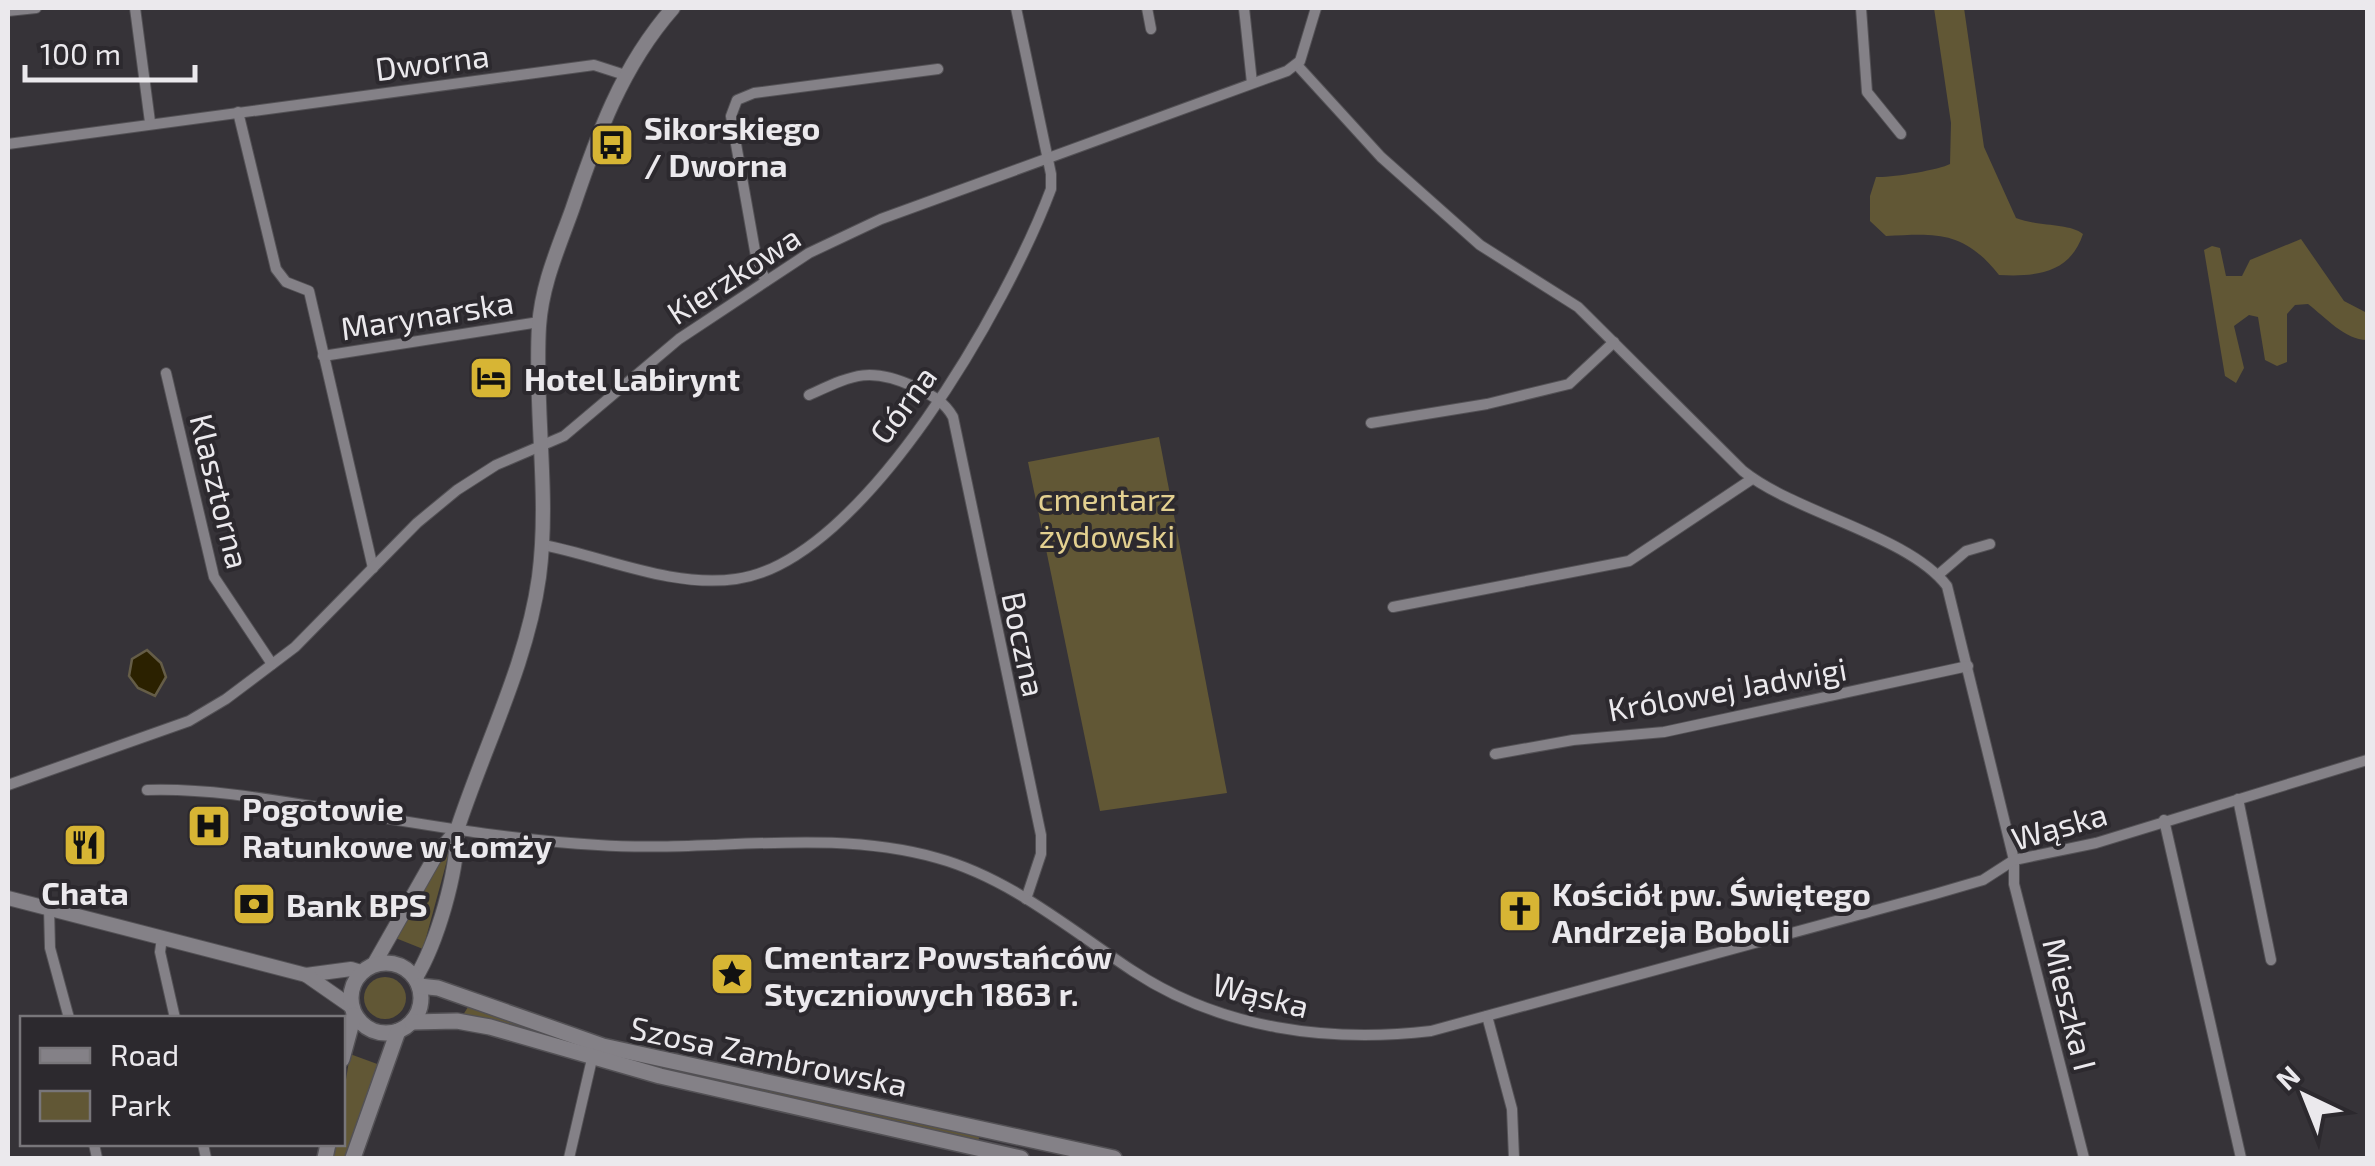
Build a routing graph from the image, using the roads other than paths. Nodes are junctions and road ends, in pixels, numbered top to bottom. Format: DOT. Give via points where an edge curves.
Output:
graph roads {
  1 [pos="36,8"];
  2 [pos="135,8"];
  3 [pos="673,8"];
  4 [pos="1016,8"];
  5 [pos="1148,8"];
  6 [pos="1244,8"];
  7 [pos="1316,8"];
  8 [pos="1861,8"];
  9 [pos="8,11"];
  10 [pos="1151,28"];
  11 [pos="1297,65"];
  12 [pos="938,70"];
  13 [pos="624,75"];
  14 [pos="1252,83"];
  15 [pos="238,112"];
  16 [pos="150,122"];
  17 [pos="1901,134"];
  18 [pos="8,144"];
  19 [pos="1048,158"];
  20 [pos="766,281"];
  21 [pos="540,322"];
  22 [pos="1614,342"];
  23 [pos="323,356"];
  24 [pos="166,373"];
  25 [pos="809,395"];
  26 [pos="942,402"];
  27 [pos="1371,423"];
  28 [pos="541,449"];
  29 [pos="1752,479"];
  30 [pos="542,544"];
  31 [pos="1990,544"];
  32 [pos="373,568"];
  33 [pos="1938,575"];
  34 [pos="1393,607"];
  35 [pos="272,664"];
  36 [pos="1968,666"];
  37 [pos="1495,754"];
  38 [pos="2367,760"];
  39 [pos="8,785"];
  40 [pos="147,790"];
  41 [pos="2238,799"];
  42 [pos="2164,820"];
  43 [pos="457,830"];
  44 [pos="2014,860"];
  45 [pos="8,898"];
  46 [pos="1026,899"];
  47 [pos="49,908"];
  48 [pos="162,938"];
  49 [pos="2271,960"];
  50 [pos="425,962"];
  51 [pos="366,964"];
  52 [pos="306,974"];
  53 [pos="417,982"];
  54 [pos="438,988"];
  55 [pos="463,998"];
  56 [pos="348,1013"];
  57 [pos="68,1016"];
  58 [pos="175,1016"];
  59 [pos="1487,1016"];
  60 [pos="457,1021"];
  61 [pos="407,1030"];
  62 [pos="345,1036"];
  63 [pos="592,1059"];
  64 [pos="1014,1137"];
  65 [pos="984,1154"];
  66 [pos="354,1158"];
  67 [pos="569,1158"];
  68 [pos="1012,1158"];
  69 [pos="1114,1158"];
  70 [pos="1514,1158"];
  71 [pos="2084,1158"];
  72 [pos="2241,1158"];
  1 -- 9 [label="street"];
  2 -- 16 [label="street"];
  3 -- 13 [label="street"];
  4 -- 19 [label="street, Górna"];
  5 -- 10 [label="street"];
  6 -- 14 [label="street"];
  7 -- 11 [label="street"];
  8 -- 17 [label="street" via="1867,92"];
  11 -- 14 [label="street, Kierzkowa"];
  11 -- 22 [label="street" via="1352,130 1480,245 1559,291"];
  12 -- 20 [label="street" via="737,100 731,116"];
  13 -- 15 [label="street, Dworna" via="594,66"];
  13 -- 21 [label="street" via="550,266"];
  14 -- 19 [label="street, Kierzkowa"];
  15 -- 16 [label="street, Dworna"];
  15 -- 23 [label="street, Marynarska" via="276,269 286,282 310,291"];
  16 -- 18 [label="street, Dworna"];
  19 -- 20 [label="street, Kierzkowa" via="844,235"];
  19 -- 26 [label="street, Górna" via="1049,194"];
  20 -- 28 [label="street, Kierzkowa" via="679,339 588,418"];
  21 -- 23 [label="street, Marynarska"];
  21 -- 28 [label="street"];
  22 -- 27 [label="street" via="1569,384"];
  22 -- 29 [label="street"];
  23 -- 32 [label="street, Marynarska"];
  24 -- 35 [label="street, Klasztorna" via="214,578"];
  25 -- 26 [label="street" via="852,376 878,373"];
  26 -- 30 [label="street, Górna" via="823,535 768,572 686,579"];
  26 -- 46 [label="street, Boczna" via="956,424 1040,835 1041,854"];
  28 -- 30 [label="street"];
  28 -- 32 [label="street, Kierzkowa" via="478,475"];
  29 -- 33 [label="street"];
  29 -- 34 [label="street" via="1630,561"];
  30 -- 43 [label="street" via="530,622"];
  31 -- 33 [label="street" via="1966,551"];
  32 -- 35 [label="street, Kierzkowa"];
  33 -- 36 [label="street, Mieszka I" via="1951,596"];
  35 -- 39 [label="street, Kierzkowa" via="188,721"];
  36 -- 37 [label="street, Królowej Jadwigi" via="1664,732"];
  36 -- 44 [label="street, Mieszka I"];
  38 -- 41 [label="street, Wąska"];
  40 -- 43 [label="street, Wąska" via="230,795"];
  41 -- 42 [label="street, Wąska"];
  41 -- 49 [label="street"];
  42 -- 44 [label="street, Wąska"];
  42 -- 72 [label="street"];
  43 -- 46 [label="street, Wąska" via="621,846 866,844 961,865"];
  43 -- 50 [label="street" via="458,852"];
  43 -- 51 [label="street"];
  44 -- 59 [label="street, Wąska" via="1970,884"];
  44 -- 71 [label="street, Mieszka I" via="2014,884"];
  45 -- 47 [label="street"];
  46 -- 59 [label="street, Wąska" via="1153,984 1230,1016 1361,1036 1431,1031"];
  47 -- 48 [label="street"];
  47 -- 57 [label="street" via="50,948"];
  48 -- 52 [label="street"];
  48 -- 58 [label="street"];
  50 -- 53 [label="street"];
  50 -- 54 [label="street"];
  51 -- 52 [label="street"];
  51 -- 53 [label="main road" via="397,964"];
  51 -- 56 [label="main road"];
  52 -- 56 [label="street"];
  53 -- 54 [label="main road, Szosa Zambrowska"];
  53 -- 61 [label="main road" via="421,1001"];
  54 -- 55 [label="main road, Szosa Zambrowska"];
  55 -- 60 [label="main road"];
  55 -- 64 [label="main road, Szosa Zambrowska" via="603,1046"];
  56 -- 61 [label="main road" via="373,1031"];
  56 -- 62 [label="main road"];
  59 -- 70 [label="street" via="1512,1109"];
  60 -- 61 [label="main road, Szosa Zambrowska"];
  60 -- 63 [label="main road, Szosa Zambrowska"];
  61 -- 66 [label="main road"];
  63 -- 65 [label="main road, Szosa Zambrowska"];
  63 -- 67 [label="street"];
  64 -- 68 [label="street"];
  64 -- 69 [label="main road, Szosa Zambrowska"];
  65 -- 68 [label="main road, Szosa Zambrowska"];
}
